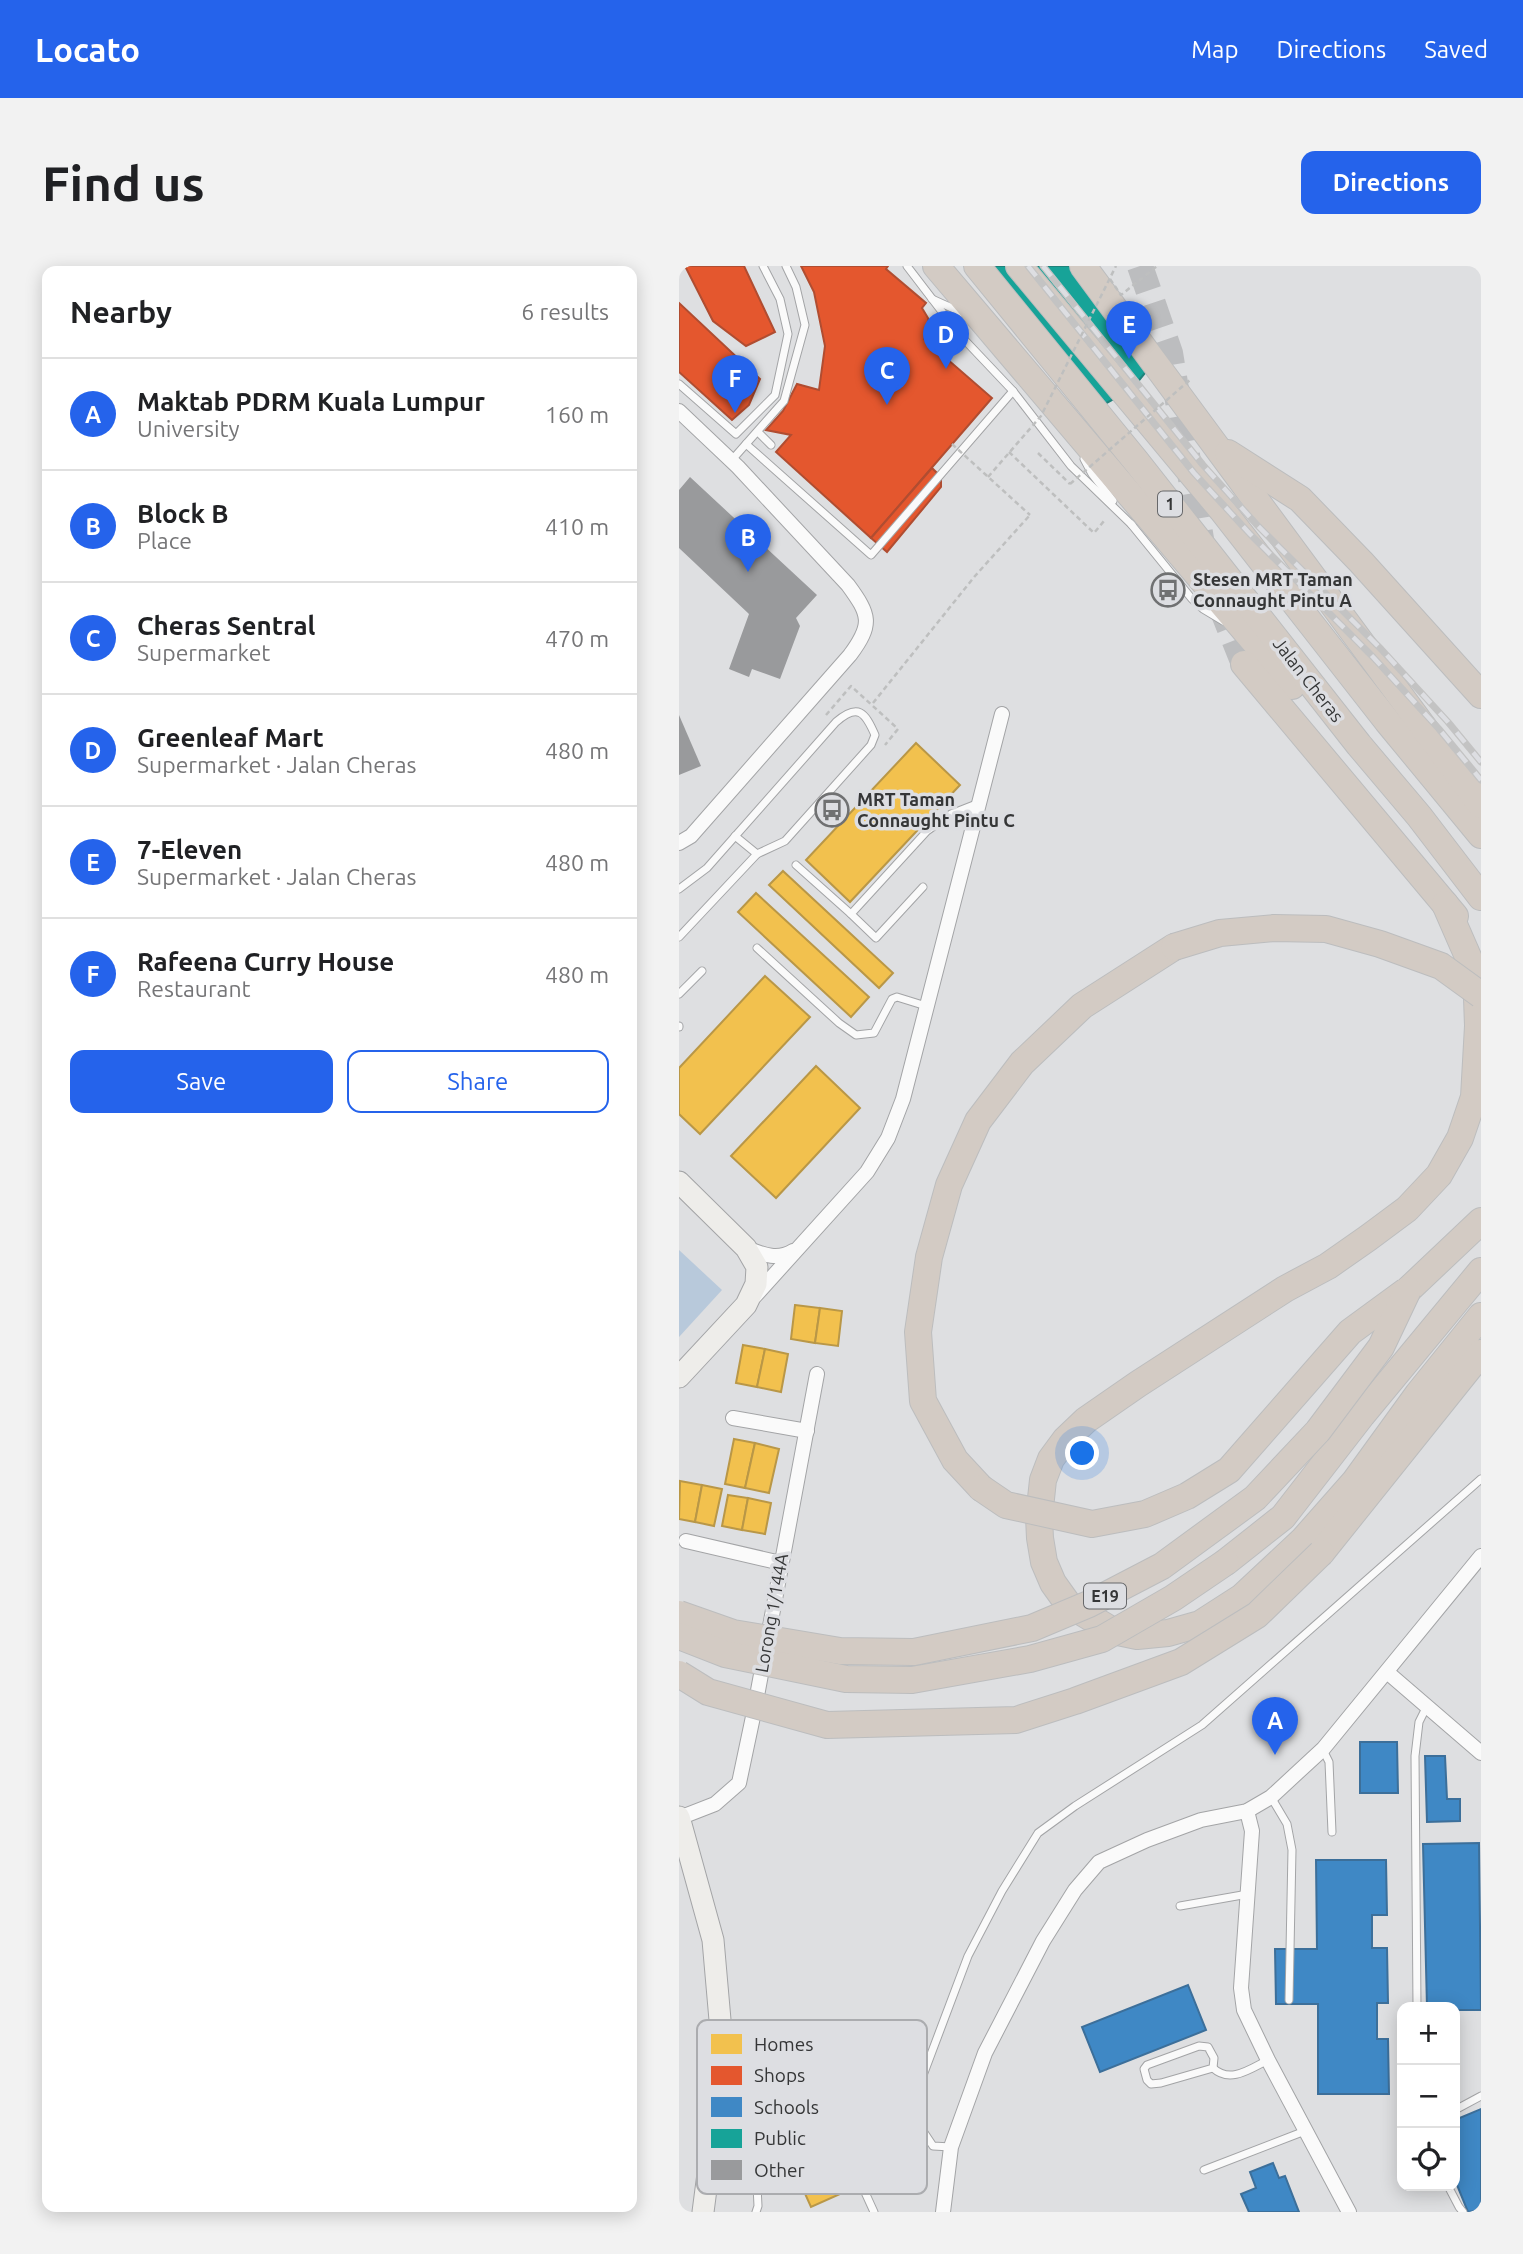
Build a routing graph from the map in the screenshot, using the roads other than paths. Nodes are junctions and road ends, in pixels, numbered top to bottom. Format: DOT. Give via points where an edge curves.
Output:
graph roads {
  1 [pos="763,266"];
  2 [pos="786,266"];
  3 [pos="907,266"];
  4 [pos="936,266"];
  5 [pos="977,266"];
  6 [pos="1019,266"];
  7 [pos="1061,266"];
  8 [pos="1083,266"];
  9 [pos="931,299"];
  10 [pos="982,322"];
  11 [pos="1135,339"];
  12 [pos="679,384"];
  13 [pos="1013,391"];
  14 [pos="679,411"];
  15 [pos="1063,415"];
  16 [pos="758,432"];
  17 [pos="1213,443"];
  18 [pos="746,444"];
  19 [pos="771,445"];
  20 [pos="735,464"];
  21 [pos="1132,525"];
  22 [pos="1248,636"];
  23 [pos="1244,664"];
  24 [pos="1481,695"];
  25 [pos="1002,714"];
  26 [pos="1359,744"];
  27 [pos="979,803"];
  28 [pos="1481,805"];
  29 [pos="1481,835"];
  30 [pos="735,836"];
  31 [pos="679,843"];
  32 [pos="757,854"];
  33 [pos="796,865"];
  34 [pos="923,887"];
  35 [pos="679,890"];
  36 [pos="1481,897"];
  37 [pos="1445,904"];
  38 [pos="851,914"];
  39 [pos="679,937"];
  40 [pos="1481,947"];
  41 [pos="757,948"];
  42 [pos="702,971"];
  43 [pos="679,994"];
  44 [pos="1481,995"];
  45 [pos="927,1006"];
  46 [pos="679,1182"];
  47 [pos="1481,1221"];
  48 [pos="746,1248"];
  49 [pos="797,1248"];
  50 [pos="1481,1271"];
  51 [pos="1408,1290"];
  52 [pos="746,1306"];
  53 [pos="1481,1316"];
  54 [pos="1481,1353"];
  55 [pos="817,1374"];
  56 [pos="679,1377"];
  57 [pos="733,1418"];
  58 [pos="807,1431"];
  59 [pos="1481,1479"];
  60 [pos="686,1541"];
  61 [pos="1481,1556"];
  62 [pos="781,1563"];
  63 [pos="679,1614"];
  64 [pos="679,1636"];
  65 [pos="1387,1672"];
  66 [pos="679,1674"];
  67 [pos="1427,1706"];
  68 [pos="1323,1749"];
  69 [pos="1481,1753"];
  70 [pos="1271,1797"];
  71 [pos="1247,1811"];
  72 [pos="684,1813"];
  73 [pos="1332,1832"];
  74 [pos="1248,1894"];
  75 [pos="1180,1906"];
  76 [pos="1289,2000"];
  77 [pos="1417,2002"];
  78 [pos="720,2020"];
  79 [pos="1268,2060"];
  80 [pos="927,2065"];
  81 [pos="1213,2068"];
  82 [pos="1481,2096"];
  83 [pos="1460,2107"];
  84 [pos="1305,2131"];
  85 [pos="927,2137"];
  86 [pos="951,2147"];
  87 [pos="1204,2170"];
  88 [pos="1451,2191"];
  89 [pos="705,2194"];
  90 [pos="757,2194"];
  91 [pos="865,2194"];
  92 [pos="703,2212"];
  93 [pos="756,2212"];
  94 [pos="873,2212"];
  95 [pos="943,2212"];
  96 [pos="1349,2212"];
  97 [pos="1463,2212"];
  1 -- 12 [label="lane" via="780,299 788,330 775,395 736,434"];
  2 -- 16 [label="lane" via="805,325 784,401"];
  3 -- 9 [label="lane"];
  4 -- 10 [label="highway"];
  5 -- 26 [label="highway, Jalan Cheras / 1"];
  6 -- 29 [label="highway, Jalan Cheras / 1" via="1222,510"];
  7 -- 11 [label="highway" via="1088,303"];
  8 -- 11 [label="highway"];
  9 -- 10 [label="lane"];
  9 -- 13 [label="lane"];
  10 -- 15 [label="highway"];
  11 -- 17 [label="highway"];
  13 -- 18 [label="lane" via="871,555"];
  13 -- 21 [label="lane" via="1071,466"];
  14 -- 20 [label="street"];
  15 -- 21 [label="lane" via="1092,474"];
  15 -- 22 [label="highway"];
  16 -- 18 [label="lane"];
  16 -- 19 [label="lane"];
  17 -- 24 [label="highway" via="1300,499"];
  17 -- 28 [label="highway"];
  18 -- 20 [label="lane"];
  20 -- 31 [label="street" via="848,585 867,621 864,637 850,654 691,836"];
  21 -- 22 [label="lane" via="1192,599"];
  22 -- 26 [label="highway" via="1317,714"];
  23 -- 37 [label="highway"];
  25 -- 27 [label="street"];
  26 -- 36 [label="highway, Jalan Cheras / 1"];
  27 -- 38 [label="lane" via="951,814 927,831"];
  27 -- 45 [label="street"];
  30 -- 32 [label="lane"];
  30 -- 32 [label="lane" via="836,722 846,713 857,711 867,716 875,735 871,746 785,841"];
  30 -- 35 [label="lane" via="707,868"];
  32 -- 39 [label="lane"];
  33 -- 38 [label="lane"];
  34 -- 38 [label="lane" via="876,938"];
  37 -- 40 [label="highway"];
  37 -- 53 [label="highway, bridge" via="1469,959 1477,998 1477,1062 1474,1097 1460,1138 1439,1175 1407,1209 1368,1238 1137,1384 1065,1440 1043,1480 1039,1517 1044,1562 1053,1583 1068,1604 1113,1631 1137,1636 1200,1624 1242,1597 1303,1540 1355,1481"];
  41 -- 45 [label="lane" via="856,1035 874,1033 892,999"];
  42 -- 43 [label="lane"];
  44 -- 51 [label="highway, bridge" via="1441,966 1380,944 1326,929 1274,928 1220,933 1174,947 1082,1006 1023,1063 978,1121 949,1185 929,1257 918,1332 923,1401 955,1460 981,1488 1006,1505 1092,1524 1145,1514 1187,1496 1229,1470 1350,1332"];
  45 -- 49 [label="street" via="888,1138 867,1172"];
  46 -- 48 [label="street"];
  47 -- 51 [label="highway, E19"];
  48 -- 49 [label="street" via="770,1257"];
  48 -- 52 [label="street" via="757,1267 756,1284"];
  49 -- 52 [label="street"];
  50 -- 64 [label="highway, E19, bridge" via="1283,1517 1173,1598 1102,1639 1017,1662 912,1680 846,1679 725,1654"];
  51 -- 63 [label="highway, E19, bridge" via="1381,1347 1318,1431 1255,1498 1162,1566 1089,1604 1033,1628 914,1652 840,1651 733,1633"];
  52 -- 56 [label="street"];
  54 -- 66 [label="highway, bridge" via="1321,1553 1257,1615 1181,1662 1016,1720 939,1723 827,1725 708,1692"];
  55 -- 58 [label="street, Lorong 1/144A"];
  57 -- 58 [label="street"];
  58 -- 62 [label="street, Lorong 1/144A"];
  59 -- 80 [label="lane" via="1202,1725 1038,1833 968,1956"];
  60 -- 62 [label="street"];
  61 -- 65 [label="street"];
  62 -- 72 [label="street, Lorong 1/144A" via="739,1783 715,1804"];
  65 -- 67 [label="street"];
  65 -- 68 [label="street"];
  67 -- 69 [label="street"];
  67 -- 77 [label="lane" via="1419,1722 1415,1756"];
  68 -- 70 [label="street"];
  68 -- 73 [label="lane" via="1329,1762"];
  70 -- 71 [label="street"];
  70 -- 76 [label="lane" via="1287,1824 1292,1850"];
  71 -- 74 [label="street" via="1252,1831"];
  71 -- 86 [label="street" via="1201,1820 1099,1862 1075,1890 1012,1998 985,2053"];
  72 -- 78 [label="street" via="713,1940"];
  74 -- 75 [label="lane"];
  74 -- 79 [label="street" via="1241,1988 1244,2010"];
  79 -- 81 [label="lane" via="1227,2077"];
  79 -- 84 [label="street"];
  81 -- 81 [label="lane" via="1151,2084 1144,2069 1199,2046 1208,2048"];
  82 -- 83 [label="lane"];
  84 -- 87 [label="lane"];
  84 -- 96 [label="street"];
  85 -- 86 [label="lane" via="933,2146"];
  86 -- 95 [label="street"];
  88 -- 97 [label="lane"];
  89 -- 92 [label="street"];
  90 -- 93 [label="lane"];
  91 -- 94 [label="lane"];
}
